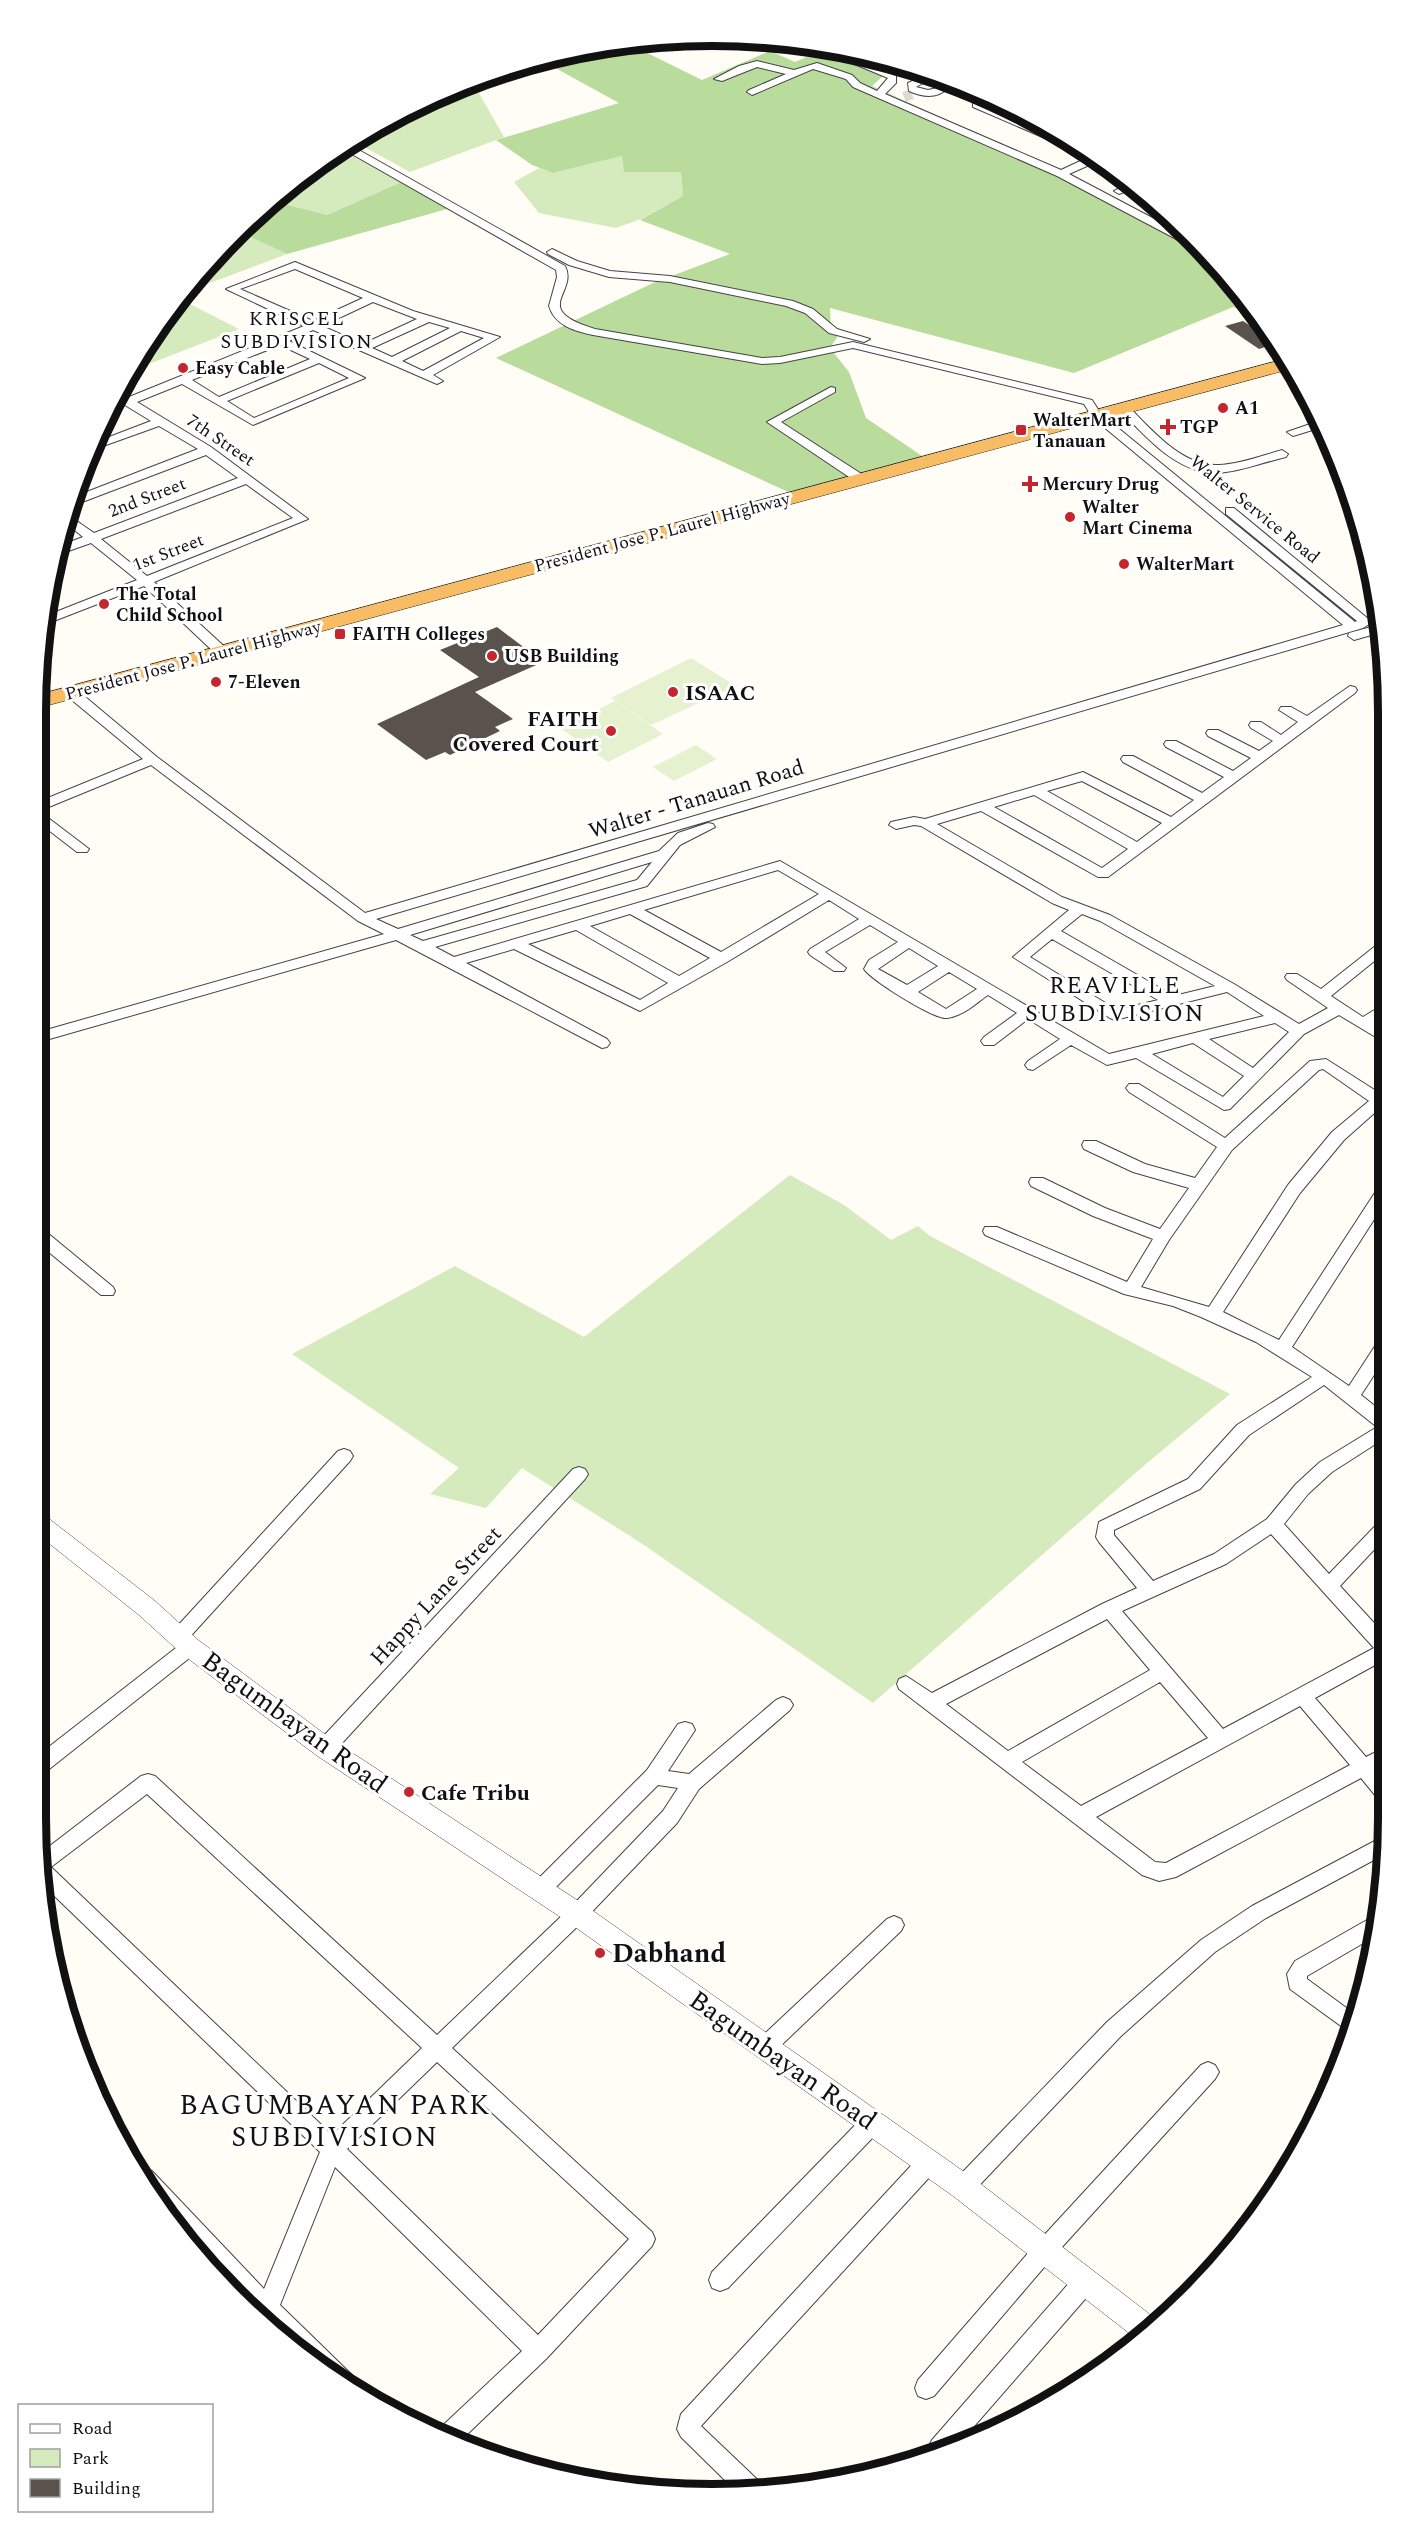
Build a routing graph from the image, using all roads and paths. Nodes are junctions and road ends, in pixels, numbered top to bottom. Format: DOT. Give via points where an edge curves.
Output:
graph roads {
  1 [pos="861,63"];
  2 [pos="796,74"];
  3 [pos="719,79"];
  4 [pos="920,80"];
  5 [pos="943,88"];
  6 [pos="752,92"];
  7 [pos="878,94"];
  8 [pos="907,96"];
  9 [pos="980,103"];
  10 [pos="1014,121"];
  11 [pos="1023,124"];
  12 [pos="363,146"];
  13 [pos="369,149"];
  14 [pos="354,151"];
  15 [pos="358,153"];
  16 [pos="1086,162"];
  17 [pos="1061,174"];
  18 [pos="1176,235"];
  19 [pos="573,263"];
  20 [pos="561,268"];
  21 [pos="374,297"];
  22 [pos="426,319"];
  23 [pos="313,326"];
  24 [pos="460,327"];
  25 [pos="856,341"];
  26 [pos="280,342"];
  27 [pos="363,348"];
  28 [pos="320,359"];
  29 [pos="393,361"];
  30 [pos="1280,366"];
  31 [pos="424,375"];
  32 [pos="183,380"];
  33 [pos="437,381"];
  34 [pos="831,390"];
  35 [pos="126,398"];
  36 [pos="124,401"];
  37 [pos="218,401"];
  38 [pos="1110,415"];
  39 [pos="159,422"];
  40 [pos="1313,426"];
  41 [pos="1293,432"];
  42 [pos="103,443"];
  43 [pos="207,450"];
  44 [pos="1282,454"];
  45 [pos="860,478"];
  46 [pos="247,479"];
  47 [pos="82,498"];
  48 [pos="302,519"];
  49 [pos="74,524"];
  50 [pos="91,538"];
  51 [pos="67,548"];
  52 [pos="145,580"];
  53 [pos="53,617"];
  54 [pos="1373,631"];
  55 [pos="222,652"];
  56 [pos="1350,690"];
  57 [pos="72,693"];
  58 [pos="47,700"];
  59 [pos="1286,710"];
  60 [pos="1042,718"];
  61 [pos="1308,722"];
  62 [pos="1256,725"];
  63 [pos="1213,733"];
  64 [pos="1282,741"];
  65 [pos="1171,744"];
  66 [pos="1260,758"];
  67 [pos="1128,759"];
  68 [pos="152,760"];
  69 [pos="1234,777"];
  70 [pos="1035,790"];
  71 [pos="1204,800"];
  72 [pos="46,804"];
  73 [pos="983,806"];
  74 [pos="46,820"];
  75 [pos="925,823"];
  76 [pos="1173,823"];
  77 [pos="896,825"];
  78 [pos="82,849"];
  79 [pos="1138,849"];
  80 [pos="666,854"];
  81 [pos="828,895"];
  82 [pos="631,909"];
  83 [pos="1079,909"];
  84 [pos="363,918"];
  85 [pos="869,919"];
  86 [pos="577,925"];
  87 [pos="1051,932"];
  88 [pos="396,935"];
  89 [pos="908,942"];
  90 [pos="516,944"];
  91 [pos="420,947"];
  92 [pos="1378,951"];
  93 [pos="722,959"];
  94 [pos="453,962"];
  95 [pos="949,966"];
  96 [pos="839,968"];
  97 [pos="1292,977"];
  98 [pos="680,984"];
  99 [pos="1229,987"];
  100 [pos="987,989"];
  101 [pos="905,993"];
  102 [pos="1321,996"];
  103 [pos="1172,1001"];
  104 [pos="1339,1008"];
  105 [pos="1026,1012"];
  106 [pos="1378,1014"];
  107 [pos="1278,1017"];
  108 [pos="1363,1024"];
  109 [pos="1299,1031"];
  110 [pos="1378,1033"];
  111 [pos="46,1035"];
  112 [pos="1196,1038"];
  113 [pos="1070,1039"];
  114 [pos="989,1041"];
  115 [pos="602,1043"];
  116 [pos="1138,1053"];
  117 [pos="1034,1065"];
  118 [pos="1254,1076"];
  119 [pos="1134,1088"];
  120 [pos="1378,1101"];
  121 [pos="1378,1105"];
  122 [pos="1090,1144"];
  123 [pos="1226,1146"];
  124 [pos="1037,1182"];
  125 [pos="1199,1185"];
  126 [pos="1378,1201"];
  127 [pos="991,1231"];
  128 [pos="1163,1236"];
  129 [pos="46,1241"];
  130 [pos="1130,1290"];
  131 [pos="107,1291"];
  132 [pos="1213,1314"];
  133 [pos="1282,1349"];
  134 [pos="1378,1355"];
  135 [pos="1324,1377"];
  136 [pos="1352,1395"];
  137 [pos="1378,1418"];
  138 [pos="1378,1434"];
  139 [pos="345,1456"];
  140 [pos="579,1474"];
  141 [pos="1273,1524"];
  142 [pos="46,1529"];
  143 [pos="1378,1534"];
  144 [pos="1329,1586"];
  145 [pos="1150,1591"];
  146 [pos="1109,1609"];
  147 [pos="1378,1640"];
  148 [pos="185,1642"];
  149 [pos="1378,1653"];
  150 [pos="1163,1671"];
  151 [pos="906,1684"];
  152 [pos="1302,1696"];
  153 [pos="931,1703"];
  154 [pos="783,1705"];
  155 [pos="685,1730"];
  156 [pos="1221,1740"];
  157 [pos="325,1748"];
  158 [pos="1378,1759"];
  159 [pos="46,1760"];
  160 [pos="1007,1761"];
  161 [pos="1364,1767"];
  162 [pos="654,1776"];
  163 [pos="692,1783"];
  164 [pos="1378,1784"];
  165 [pos="1080,1816"];
  166 [pos="1377,1848"];
  167 [pos="48,1859"];
  168 [pos="50,1878"];
  169 [pos="540,1890"];
  170 [pos="576,1914"];
  171 [pos="894,1925"];
  172 [pos="1368,1929"];
  173 [pos="1346,2018"];
  174 [pos="765,2047"];
  175 [pos="437,2048"];
  176 [pos="1208,2072"];
  177 [pos="872,2123"];
  178 [pos="332,2149"];
  179 [pos="928,2163"];
  180 [pos="963,2187"];
  181 [pos="184,2224"];
  182 [pos="1044,2251"];
  183 [pos="720,2280"];
  184 [pos="1085,2282"];
  185 [pos="249,2296"];
  186 [pos="264,2310"];
  187 [pos="1142,2326"];
  188 [pos="538,2351"];
  189 [pos="926,2388"];
  190 [pos="453,2431"];
  191 [pos="947,2440"];
  192 [pos="744,2483"];
  1 -- 7 [label="street" via="893,77"];
  2 -- 3 [label="street" via="762,62"];
  2 -- 6 [label="street"];
  2 -- 7 [label="street" via="817,66 849,77 856,85"];
  4 -- 8 [label="street" via="911,85"];
  5 -- 8 [label="street"];
  7 -- 8 [label="street"];
  8 -- 17 [label="street"];
  9 -- 10 [label="street" via="976,105"];
  10 -- 11 [label="street"];
  12 -- 13 [label="street"];
  13 -- 15 [label="street"];
  13 -- 19 [label="street"];
  14 -- 15 [label="street"];
  15 -- 20 [label="street"];
  16 -- 17 [label="street"];
  17 -- 18 [label="street"];
  19 -- 20 [label="street"];
  19 -- 25 [label="street" via="609,274 670,279 789,303"];
  20 -- 25 [label="street" via="554,307 558,317 593,332 762,361"];
  21 -- 22 [label="street"];
  21 -- 23 [label="street"];
  21 -- 23 [label="street" via="295,265 231,289"];
  22 -- 24 [label="street"];
  22 -- 27 [label="street"];
  23 -- 26 [label="street"];
  23 -- 27 [label="street"];
  24 -- 29 [label="street"];
  24 -- 31 [label="street" via="494,336"];
  25 -- 38 [label="street" via="1061,394 1088,402"];
  26 -- 28 [label="street"];
  26 -- 32 [label="street"];
  27 -- 29 [label="street"];
  28 -- 37 [label="street"];
  28 -- 37 [label="street" via="359,378 253,422"];
  29 -- 31 [label="street"];
  30 -- 38 [label="highway, President Jose P. Laurel Highway"];
  31 -- 33 [label="street"];
  32 -- 35 [label="street"];
  32 -- 37 [label="street"];
  34 -- 45 [label="street" via="773,422"];
  36 -- 39 [label="street, 7th Street"];
  38 -- 44 [label="street" via="1199,467 1212,469"];
  38 -- 45 [label="highway, President Jose P. Laurel Highway"];
  38 -- 60 [label="street, Walter Service Road" via="1352,626"];
  39 -- 42 [label="street"];
  39 -- 43 [label="street, 7th Street"];
  40 -- 41 [label="street"];
  43 -- 46 [label="street, 7th Street"];
  43 -- 47 [label="street"];
  45 -- 55 [label="highway, President Jose P. Laurel Highway"];
  46 -- 48 [label="street, 7th Street"];
  46 -- 50 [label="street, 2nd Street"];
  48 -- 52 [label="street, 1st Street"];
  49 -- 50 [label="street"];
  50 -- 51 [label="street, 2nd Street"];
  50 -- 52 [label="street"];
  52 -- 53 [label="street, 1st Street"];
  52 -- 55 [label="street"];
  54 -- 80 [label="street" via="698,830 681,837"];
  55 -- 57 [label="highway, President Jose P. Laurel Highway"];
  56 -- 61 [label="street"];
  57 -- 58 [label="highway, President Jose P. Laurel Highway"];
  57 -- 68 [label="street"];
  59 -- 61 [label="street"];
  60 -- 84 [label="street, Walter - Tanauan Road"];
  61 -- 64 [label="street"];
  62 -- 64 [label="street"];
  63 -- 66 [label="street"];
  64 -- 66 [label="street"];
  65 -- 69 [label="street"];
  66 -- 69 [label="street"];
  67 -- 71 [label="street"];
  68 -- 72 [label="street"];
  68 -- 84 [label="street"];
  69 -- 71 [label="street"];
  70 -- 73 [label="street"];
  70 -- 76 [label="street" via="1083,776"];
  70 -- 79 [label="street"];
  71 -- 76 [label="street"];
  73 -- 75 [label="street"];
  73 -- 79 [label="street" via="1103,874"];
  74 -- 78 [label="street"];
  75 -- 77 [label="street"];
  75 -- 83 [label="street"];
  76 -- 79 [label="street"];
  80 -- 88 [label="street"];
  80 -- 91 [label="street" via="642,883"];
  81 -- 82 [label="street" via="780,865"];
  81 -- 85 [label="street"];
  81 -- 93 [label="street"];
  82 -- 86 [label="street"];
  82 -- 93 [label="street"];
  83 -- 87 [label="street"];
  83 -- 99 [label="street" via="1105,918"];
  84 -- 88 [label="street"];
  85 -- 89 [label="street"];
  85 -- 96 [label="street" via="815,952"];
  86 -- 90 [label="street"];
  86 -- 98 [label="street"];
  87 -- 103 [label="street"];
  87 -- 103 [label="street" via="1020,957 1116,1015"];
  88 -- 91 [label="street"];
  88 -- 111 [label="street"];
  89 -- 95 [label="street"];
  89 -- 101 [label="street" via="874,963 871,969"];
  90 -- 94 [label="street"];
  90 -- 98 [label="street" via="640,1006"];
  91 -- 94 [label="street"];
  92 -- 102 [label="street"];
  93 -- 98 [label="street"];
  94 -- 115 [label="street"];
  95 -- 100 [label="street"];
  95 -- 101 [label="street"];
  97 -- 102 [label="street"];
  99 -- 103 [label="street"];
  99 -- 107 [label="street"];
  100 -- 101 [label="street" via="949,1014"];
  100 -- 105 [label="street"];
  102 -- 104 [label="street"];
  104 -- 108 [label="street"];
  104 -- 109 [label="street"];
  105 -- 113 [label="street"];
  105 -- 114 [label="street"];
  106 -- 108 [label="street"];
  107 -- 109 [label="street"];
  107 -- 112 [label="street"];
  108 -- 110 [label="street"];
  109 -- 118 [label="street"];
  112 -- 116 [label="street"];
  112 -- 118 [label="street"];
  113 -- 116 [label="street" via="1107,1060"];
  113 -- 117 [label="street"];
  116 -- 118 [label="street" via="1224,1106"];
  119 -- 123 [label="street"];
  120 -- 123 [label="street" via="1326,1064 1315,1065"];
  121 -- 132 [label="street" via="1338,1136 1294,1189"];
  122 -- 125 [label="street" via="1139,1168"];
  123 -- 125 [label="street"];
  124 -- 128 [label="street" via="1099,1212"];
  125 -- 128 [label="street"];
  126 -- 133 [label="street"];
  127 -- 130 [label="street"];
  128 -- 130 [label="street"];
  129 -- 131 [label="street"];
  130 -- 132 [label="street"];
  132 -- 133 [label="street"];
  133 -- 135 [label="street"];
  134 -- 136 [label="street"];
  135 -- 136 [label="street"];
  135 -- 145 [label="street" via="1244,1430 1194,1484 1105,1527 1105,1537"];
  136 -- 137 [label="street"];
  138 -- 141 [label="street" via="1326,1467"];
  139 -- 148 [label="street"];
  140 -- 157 [label="street, Happy Lane Street"];
  141 -- 144 [label="street"];
  141 -- 145 [label="street" via="1220,1559"];
  142 -- 148 [label="street, Bagumbayan Road"];
  143 -- 144 [label="street"];
  144 -- 147 [label="street"];
  145 -- 146 [label="street"];
  146 -- 150 [label="street"];
  146 -- 153 [label="street"];
  148 -- 157 [label="street, Bagumbayan Road"];
  148 -- 159 [label="street"];
  149 -- 152 [label="street"];
  150 -- 156 [label="street"];
  150 -- 160 [label="street"];
  151 -- 153 [label="street"];
  152 -- 156 [label="street"];
  152 -- 161 [label="street"];
  153 -- 160 [label="street"];
  154 -- 163 [label="street"];
  155 -- 162 [label="street"];
  156 -- 165 [label="street"];
  157 -- 169 [label="street, Bagumbayan Road"];
  158 -- 161 [label="street"];
  160 -- 165 [label="street"];
  161 -- 164 [label="street"];
  161 -- 165 [label="street" via="1169,1871 1149,1869"];
  162 -- 163 [label="street"];
  162 -- 169 [label="street"];
  163 -- 170 [label="street" via="670,1817"];
  166 -- 180 [label="street" via="1259,1912 1208,1946 1114,2029"];
  167 -- 175 [label="street" via="148,1782"];
  168 -- 178 [label="street"];
  169 -- 170 [label="street, Bagumbayan Road"];
  170 -- 174 [label="street, Bagumbayan Road"];
  170 -- 175 [label="street"];
  171 -- 174 [label="street"];
  172 -- 173 [label="street" via="1302,1967 1297,1974 1297,1983"];
  174 -- 177 [label="street, Bagumbayan Road"];
  175 -- 178 [label="street"];
  175 -- 188 [label="street" via="644,2239"];
  176 -- 182 [label="street"];
  177 -- 179 [label="street, Bagumbayan Road"];
  177 -- 183 [label="street"];
  178 -- 186 [label="street"];
  178 -- 188 [label="street"];
  179 -- 180 [label="street, Bagumbayan Road"];
  179 -- 192 [label="street" via="689,2422 697,2439"];
  180 -- 182 [label="street, Bagumbayan Road"];
  181 -- 185 [label="street"];
  182 -- 184 [label="street, Bagumbayan Road"];
  182 -- 189 [label="street"];
  184 -- 187 [label="street, Bagumbayan Road"];
  184 -- 191 [label="street"];
  188 -- 190 [label="street"];
}
